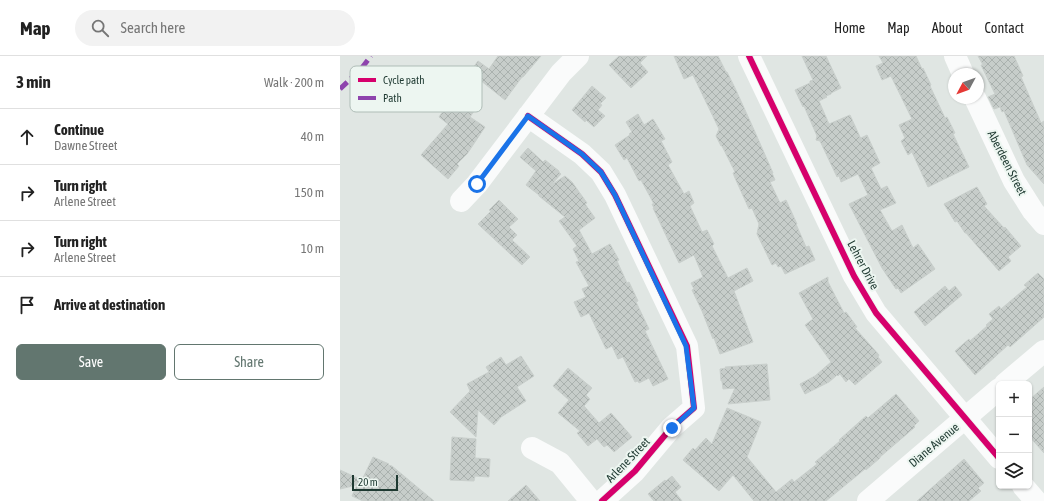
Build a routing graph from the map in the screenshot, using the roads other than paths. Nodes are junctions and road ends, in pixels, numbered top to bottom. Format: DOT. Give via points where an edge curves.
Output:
graph roads {
  1 [pos="578,56"];
  2 [pos="749,56"];
  3 [pos="955,56"];
  4 [pos="960,68"];
  5 [pos="978,104"];
  6 [pos="528,116"];
  7 [pos="461,201"];
  8 [pos="1044,224"];
  9 [pos="1044,351"];
  10 [pos="1009,381"];
  11 [pos="996,392"];
  12 [pos="965,418"];
  13 [pos="532,448"];
  14 [pos="996,454"];
  15 [pos="1026,489"];
  16 [pos="590,501"];
  17 [pos="602,501"];
  18 [pos="868,501"];
  19 [pos="1036,501"];
  1 -- 6 [label="street" via="561,73"];
  2 -- 12 [label="street, Lehrer Drive" via="854,276 876,313"];
  3 -- 4 [label="street"];
  5 -- 8 [label="street, Aberdeen Street" via="1014,181"];
  6 -- 7 [label="street" via="477,184"];
  6 -- 17 [label="street, Arlene Street" via="582,154 601,172 615,195 686,346 694,408 672,428 636,471"];
  9 -- 10 [label="street"];
  11 -- 12 [label="street, Diane Avenue"];
  12 -- 14 [label="street, Lehrer Drive"];
  12 -- 18 [label="street, Diane Avenue"];
  13 -- 16 [label="street" via="560,463"];
  15 -- 19 [label="street"];
}
